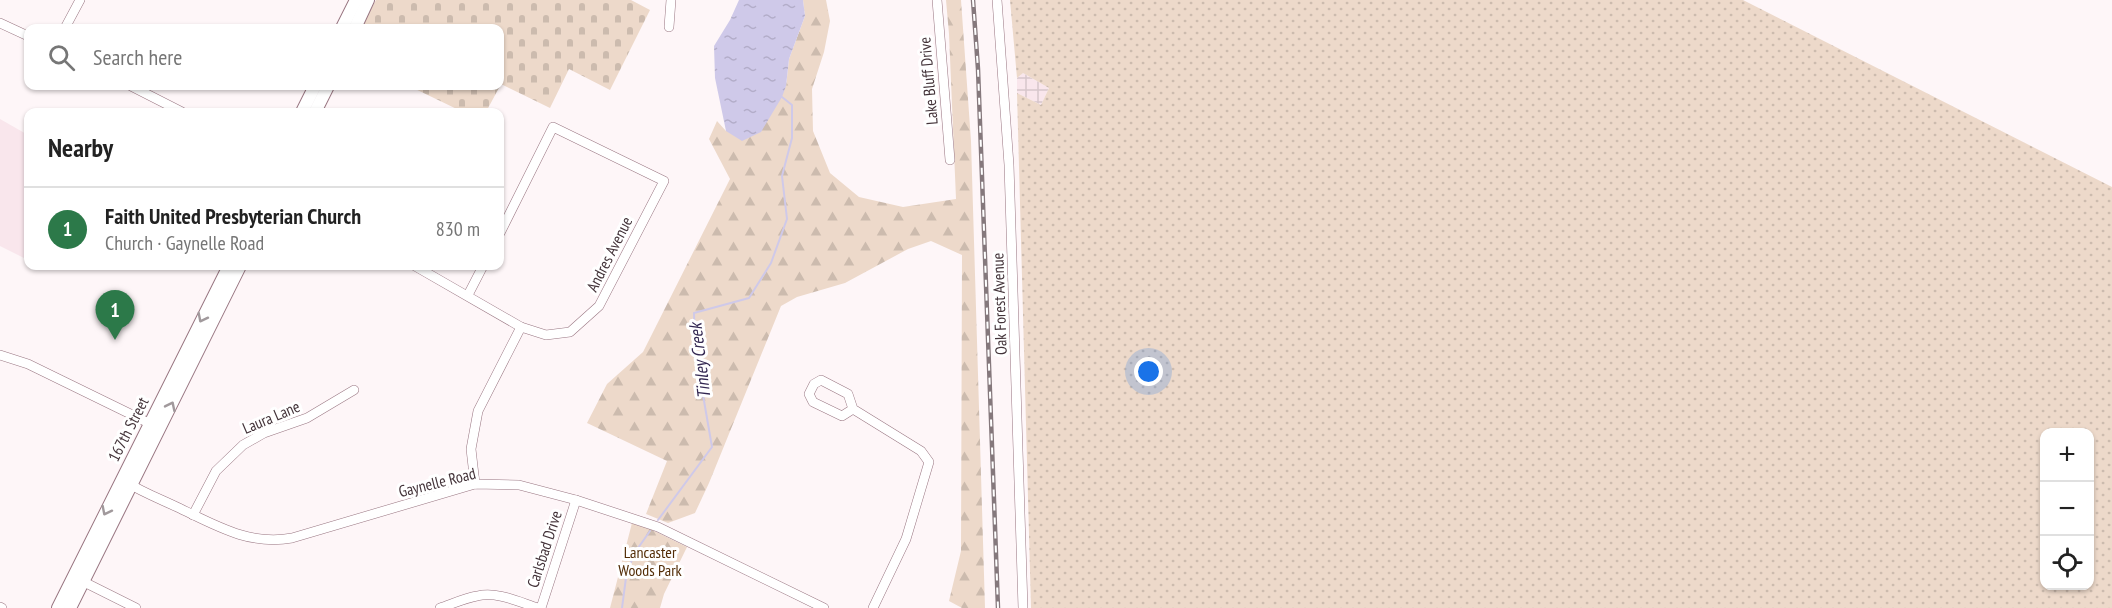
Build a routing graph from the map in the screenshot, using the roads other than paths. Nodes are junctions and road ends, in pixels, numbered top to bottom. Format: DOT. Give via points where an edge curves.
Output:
graph roads {
  1 [pos="80,0"];
  2 [pos="356,0"];
  3 [pos="368,0"];
  4 [pos="671,0"];
  5 [pos="937,0"];
  6 [pos="997,0"];
  7 [pos="0,23"];
  8 [pos="67,24"];
  9 [pos="344,24"];
  10 [pos="357,24"];
  11 [pos="669,27"];
  12 [pos="24,34"];
  13 [pos="139,90"];
  14 [pos="313,90"];
  15 [pos="325,90"];
  16 [pos="174,108"];
  17 [pos="304,108"];
  18 [pos="317,108"];
  19 [pos="950,160"];
  20 [pos="504,225"];
  21 [pos="227,270"];
  22 [pos="238,270"];
  23 [pos="421,270"];
  24 [pos="481,270"];
  25 [pos="468,295"];
  26 [pos="521,327"];
  27 [pos="0,355"];
  28 [pos="354,390"];
  29 [pos="853,409"];
  30 [pos="155,426"];
  31 [pos="127,482"];
  32 [pos="475,484"];
  33 [pos="576,500"];
  34 [pos="193,515"];
  35 [pos="78,579"];
  36 [pos="58,608"];
  37 [pos="70,608"];
  38 [pos="136,608"];
  39 [pos="440,608"];
  40 [pos="540,608"];
  41 [pos="824,608"];
  42 [pos="873,608"];
  43 [pos="1023,608"];
  1 -- 8 [label="street"];
  2 -- 9 [label="main road"];
  3 -- 10 [label="main road"];
  4 -- 11 [label="street"];
  5 -- 19 [label="street, Lake Bluff Drive"];
  6 -- 43 [label="street, Oak Forest Avenue" via="1010,165"];
  7 -- 12 [label="street"];
  13 -- 16 [label="street"];
  14 -- 17 [label="main road"];
  15 -- 18 [label="main road"];
  20 -- 26 [label="street, Andres Avenue" via="553,127 664,180 599,306 570,332 546,335"];
  21 -- 30 [label="main road, 167th Street, one-way"];
  30 -- 22 [label="main road, 167th Street, one-way"];
  23 -- 25 [label="street"];
  24 -- 25 [label="street"];
  25 -- 26 [label="street"];
  26 -- 32 [label="street" via="478,411 471,449"];
  27 -- 30 [label="street" via="28,364"];
  28 -- 34 [label="street, Laura Lane" via="307,418 243,444 216,471"];
  29 -- 29 [label="street" via="848,394 821,380 809,394 813,402 842,416"];
  29 -- 42 [label="street" via="921,451 929,462 906,539"];
  30 -- 31 [label="main road, 167th Street"];
  31 -- 34 [label="street, Gaynelle Road"];
  31 -- 35 [label="main road, 167th Street"];
  32 -- 33 [label="street, Gaynelle Road" via="519,485"];
  32 -- 34 [label="street, Gaynelle Road" via="283,540 238,536"];
  33 -- 40 [label="street, Carlsbad Drive"];
  33 -- 41 [label="street, Gaynelle Road" via="658,526"];
  35 -- 36 [label="main road, 167th Street"];
  35 -- 37 [label="main road, 167th Street"];
  35 -- 38 [label="street"];
  39 -- 40 [label="street" via="486,595"];
}
